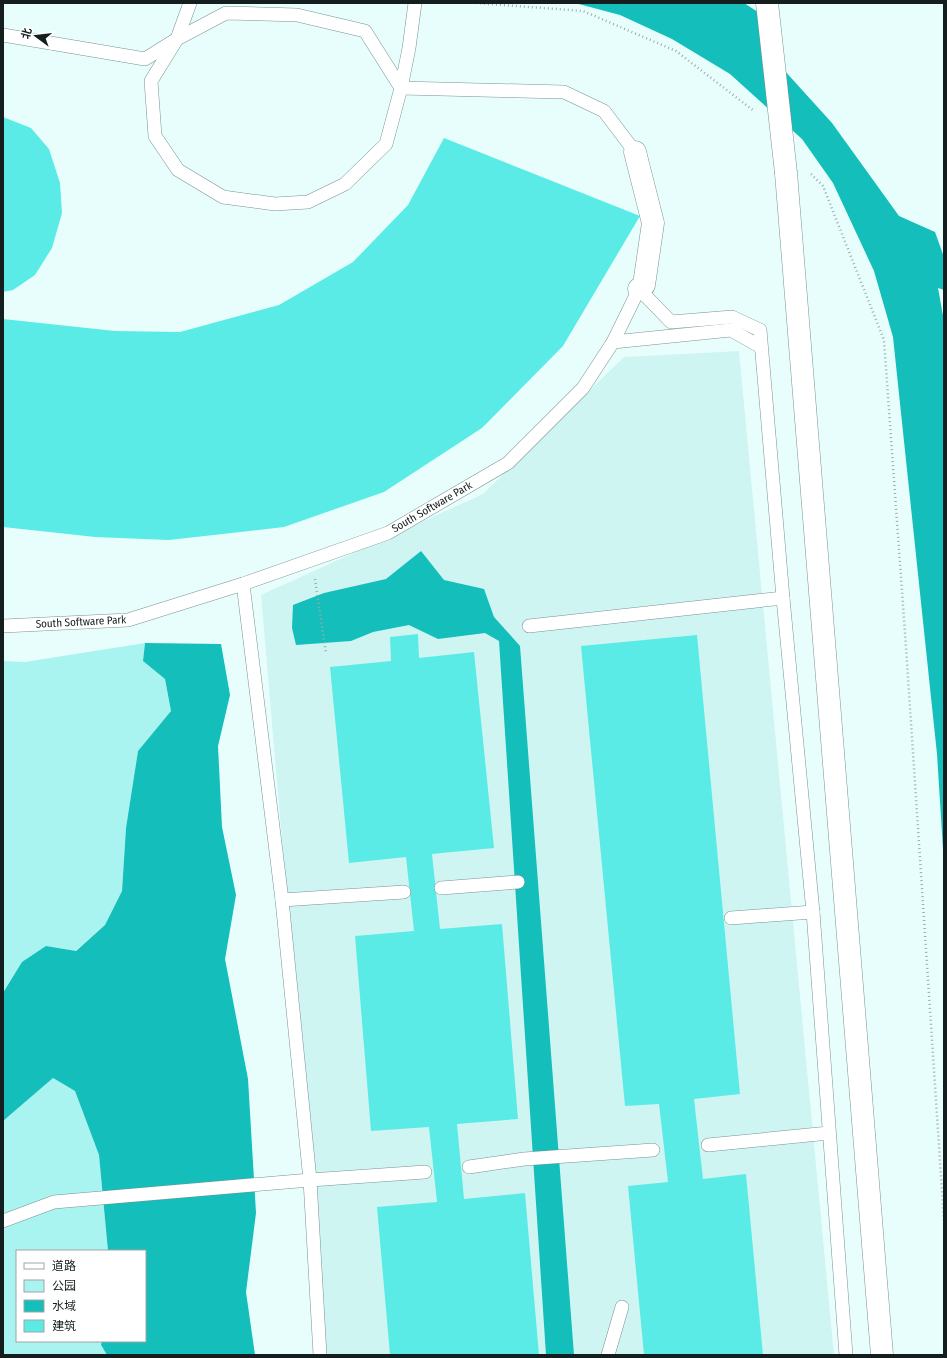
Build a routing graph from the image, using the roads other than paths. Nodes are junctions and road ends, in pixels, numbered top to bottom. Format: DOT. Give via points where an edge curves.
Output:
graph roads {
  1 [pos="190,3"];
  2 [pos="415,3"];
  3 [pos="767,3"];
  4 [pos="3,35"];
  5 [pos="177,39"];
  6 [pos="401,88"];
  7 [pos="636,152"];
  8 [pos="639,289"];
  9 [pos="613,342"];
  10 [pos="761,347"];
  11 [pos="243,584"];
  12 [pos="783,598"];
  13 [pos="3,626"];
  14 [pos="529,626"];
  15 [pos="518,882"];
  16 [pos="441,888"];
  17 [pos="404,892"];
  18 [pos="282,900"];
  19 [pos="813,912"];
  20 [pos="731,918"];
  21 [pos="829,1133"];
  22 [pos="708,1145"];
  23 [pos="652,1150"];
  24 [pos="469,1167"];
  25 [pos="425,1172"];
  26 [pos="310,1180"];
  27 [pos="3,1221"];
  28 [pos="622,1307"];
  29 [pos="320,1355"];
  30 [pos="608,1355"];
  31 [pos="846,1355"];
  32 [pos="882,1355"];
  1 -- 5 [label="lane"];
  2 -- 6 [label="lane"];
  3 -- 32 [label="street, bridge" via="786,173"];
  4 -- 5 [label="lane" via="145,59"];
  5 -- 6 [label="lane" via="226,13 297,15 366,32"];
  5 -- 6 [label="lane" via="151,81 155,136 178,170 223,197 276,204 308,202 345,184 386,144"];
  6 -- 7 [label="lane" via="564,92 604,111"];
  7 -- 8 [label="street, South Software Park" via="653,223 644,285"];
  8 -- 9 [label="lane, South Software Park"];
  8 -- 10 [label="lane" via="671,322 732,317 760,330"];
  9 -- 10 [label="lane" via="731,330"];
  9 -- 11 [label="lane, South Software Park" via="583,388 508,463 388,533"];
  10 -- 12 [label="lane"];
  11 -- 13 [label="lane, South Software Park" via="128,620"];
  11 -- 18 [label="lane"];
  12 -- 14 [label="lane"];
  12 -- 19 [label="lane"];
  15 -- 16 [label="lane"];
  17 -- 18 [label="lane"];
  18 -- 26 [label="lane"];
  19 -- 20 [label="lane"];
  19 -- 21 [label="lane"];
  21 -- 22 [label="lane"];
  21 -- 31 [label="lane"];
  23 -- 24 [label="lane" via="524,1159"];
  25 -- 26 [label="lane"];
  26 -- 27 [label="lane" via="54,1202"];
  26 -- 29 [label="lane"];
  28 -- 30 [label="lane"];
}
